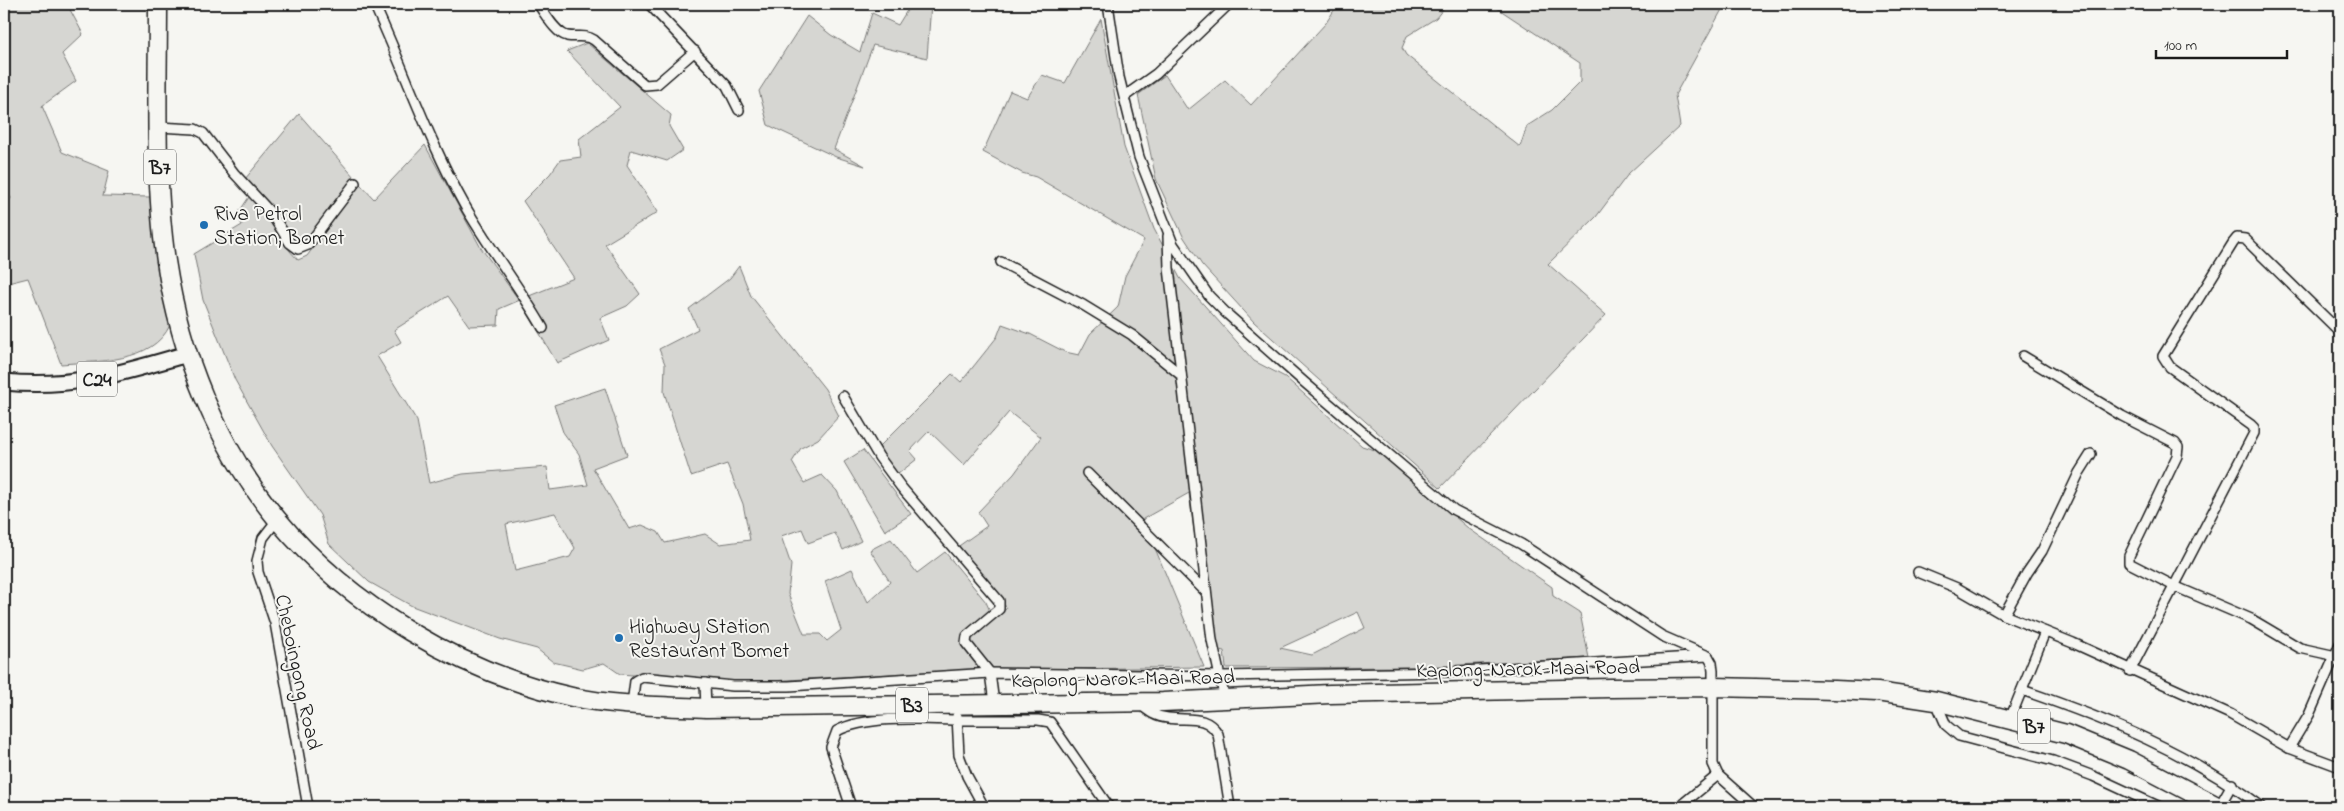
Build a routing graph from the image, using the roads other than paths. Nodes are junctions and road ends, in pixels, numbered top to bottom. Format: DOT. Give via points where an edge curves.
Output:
graph roads {
  1 [pos="158,4"];
  2 [pos="374,4"];
  3 [pos="538,4"];
  4 [pos="650,4"];
  5 [pos="1108,4"];
  6 [pos="1229,4"];
  7 [pos="695,52"];
  8 [pos="1125,96"];
  9 [pos="739,110"];
  10 [pos="158,127"];
  11 [pos="355,183"];
  12 [pos="1168,232"];
  13 [pos="1001,262"];
  14 [pos="543,328"];
  15 [pos="180,329"];
  16 [pos="2340,332"];
  17 [pos="187,354"];
  18 [pos="2023,356"];
  19 [pos="1181,375"];
  20 [pos="4,382"];
  21 [pos="843,396"];
  22 [pos="2091,454"];
  23 [pos="1086,473"];
  24 [pos="277,520"];
  25 [pos="1918,572"];
  26 [pos="2174,586"];
  27 [pos="1206,592"];
  28 [pos="2004,615"];
  29 [pos="2045,632"];
  30 [pos="2340,644"];
  31 [pos="1708,656"];
  32 [pos="2336,656"];
  33 [pos="2130,671"];
  34 [pos="1448,672"];
  35 [pos="990,673"];
  36 [pos="1220,676"];
  37 [pos="705,684"];
  38 [pos="1714,686"];
  39 [pos="1827,689"];
  40 [pos="2022,690"];
  41 [pos="1447,693"];
  42 [pos="1225,700"];
  43 [pos="1936,701"];
  44 [pos="1136,702"];
  45 [pos="994,703"];
  46 [pos="632,704"];
  47 [pos="706,708"];
  48 [pos="957,712"];
  49 [pos="2010,719"];
  50 [pos="2289,748"];
  51 [pos="2340,767"];
  52 [pos="1718,774"];
  53 [pos="2232,784"];
  54 [pos="308,807"];
  55 [pos="851,807"];
  56 [pos="984,807"];
  57 [pos="1109,807"];
  58 [pos="1230,807"];
  59 [pos="1679,807"];
  60 [pos="1754,807"];
  61 [pos="2160,807"];
  62 [pos="2219,807"];
  63 [pos="2262,807"];
  1 -- 10 [label="highway, B7"];
  2 -- 14 [label="street" via="464,204"];
  3 -- 7 [label="street" via="560,32 594,40 645,86 656,84"];
  4 -- 7 [label="street"];
  5 -- 8 [label="street"];
  6 -- 8 [label="street" via="1156,74"];
  7 -- 9 [label="street" via="727,86"];
  8 -- 12 [label="street" via="1139,157"];
  10 -- 11 [label="street" via="188,128 203,133 298,250 308,244"];
  10 -- 15 [label="highway, B7" via="162,225"];
  12 -- 19 [label="street"];
  12 -- 31 [label="street" via="1194,277 1226,314 1454,510 1521,544 1662,636"];
  13 -- 19 [label="street" via="1132,335"];
  15 -- 17 [label="highway, Kaplong-Narok-Maai Road / B3"];
  16 -- 26 [label="street" via="2245,239 2238,238 2233,243 2163,356 2170,367 2251,424 2254,433"];
  17 -- 20 [label="main road, C24" via="100,378 55,384"];
  17 -- 24 [label="highway, Kaplong-Narok-Maai Road / B3" via="237,462"];
  18 -- 26 [label="street" via="2098,403 2178,447 2177,456 2128,560"];
  19 -- 27 [label="street"];
  21 -- 35 [label="street" via="901,487 999,601 999,609 967,636 966,643"];
  22 -- 28 [label="street" via="2042,551"];
  23 -- 27 [label="street"];
  24 -- 46 [label="highway, Kaplong-Narok-Maai Road / B3" via="364,600 439,649 544,690 589,700"];
  24 -- 54 [label="street, Cheboingong Road" via="263,538 257,561 258,572 275,623"];
  25 -- 28 [label="street" via="1958,588"];
  26 -- 32 [label="street" via="2250,619 2300,648"];
  26 -- 33 [label="street"];
  27 -- 36 [label="street"];
  28 -- 29 [label="street"];
  29 -- 33 [label="street"];
  29 -- 40 [label="street"];
  30 -- 32 [label="street"];
  31 -- 34 [label="street"];
  31 -- 38 [label="street" via="1712,663"];
  32 -- 50 [label="street" via="2309,715"];
  33 -- 50 [label="street" via="2230,714"];
  34 -- 36 [label="street"];
  34 -- 41 [label="street"];
  35 -- 36 [label="street"];
  35 -- 37 [label="street" via="789,686"];
  35 -- 45 [label="street"];
  36 -- 42 [label="street"];
  37 -- 46 [label="street" via="638,678"];
  37 -- 47 [label="street"];
  38 -- 39 [label="highway, Kaplong-Narok-Maai Road / B3"];
  38 -- 41 [label="highway, Kaplong-Narok-Maai Road / B3"];
  38 -- 52 [label="street" via="1713,753"];
  39 -- 43 [label="highway, Kaplong-Narok-Maai Road / B7"];
  40 -- 49 [label="street"];
  40 -- 53 [label="street" via="2129,731"];
  41 -- 42 [label="highway, Kaplong-Narok-Maai Road / B3" via="1330,694"];
  42 -- 44 [label="highway, Kaplong-Narok-Maai Road / B3"];
  43 -- 49 [label="highway, Kaplong-Narok-Maai Road / B7"];
  43 -- 61 [label="street" via="1946,725 1959,736 2053,761"];
  44 -- 45 [label="highway, Kaplong-Narok-Maai Road / B3"];
  44 -- 58 [label="street" via="1152,714 1212,724 1218,734"];
  45 -- 48 [label="highway, Kaplong-Narok-Maai Road / B3"];
  46 -- 47 [label="highway, Kaplong-Narok-Maai Road / B3"];
  47 -- 48 [label="highway, Kaplong-Narok-Maai Road / B3"];
  48 -- 55 [label="street" via="919,719 868,722 837,731 831,747"];
  48 -- 56 [label="street" via="959,755"];
  48 -- 57 [label="street" via="1050,722"];
  49 -- 62 [label="highway, Kaplong-Narok-Maai Road / B7" via="2066,734 2129,760"];
  50 -- 51 [label="street"];
  52 -- 59 [label="street"];
  52 -- 60 [label="street"];
  53 -- 62 [label="street"];
  53 -- 63 [label="street"];
}
